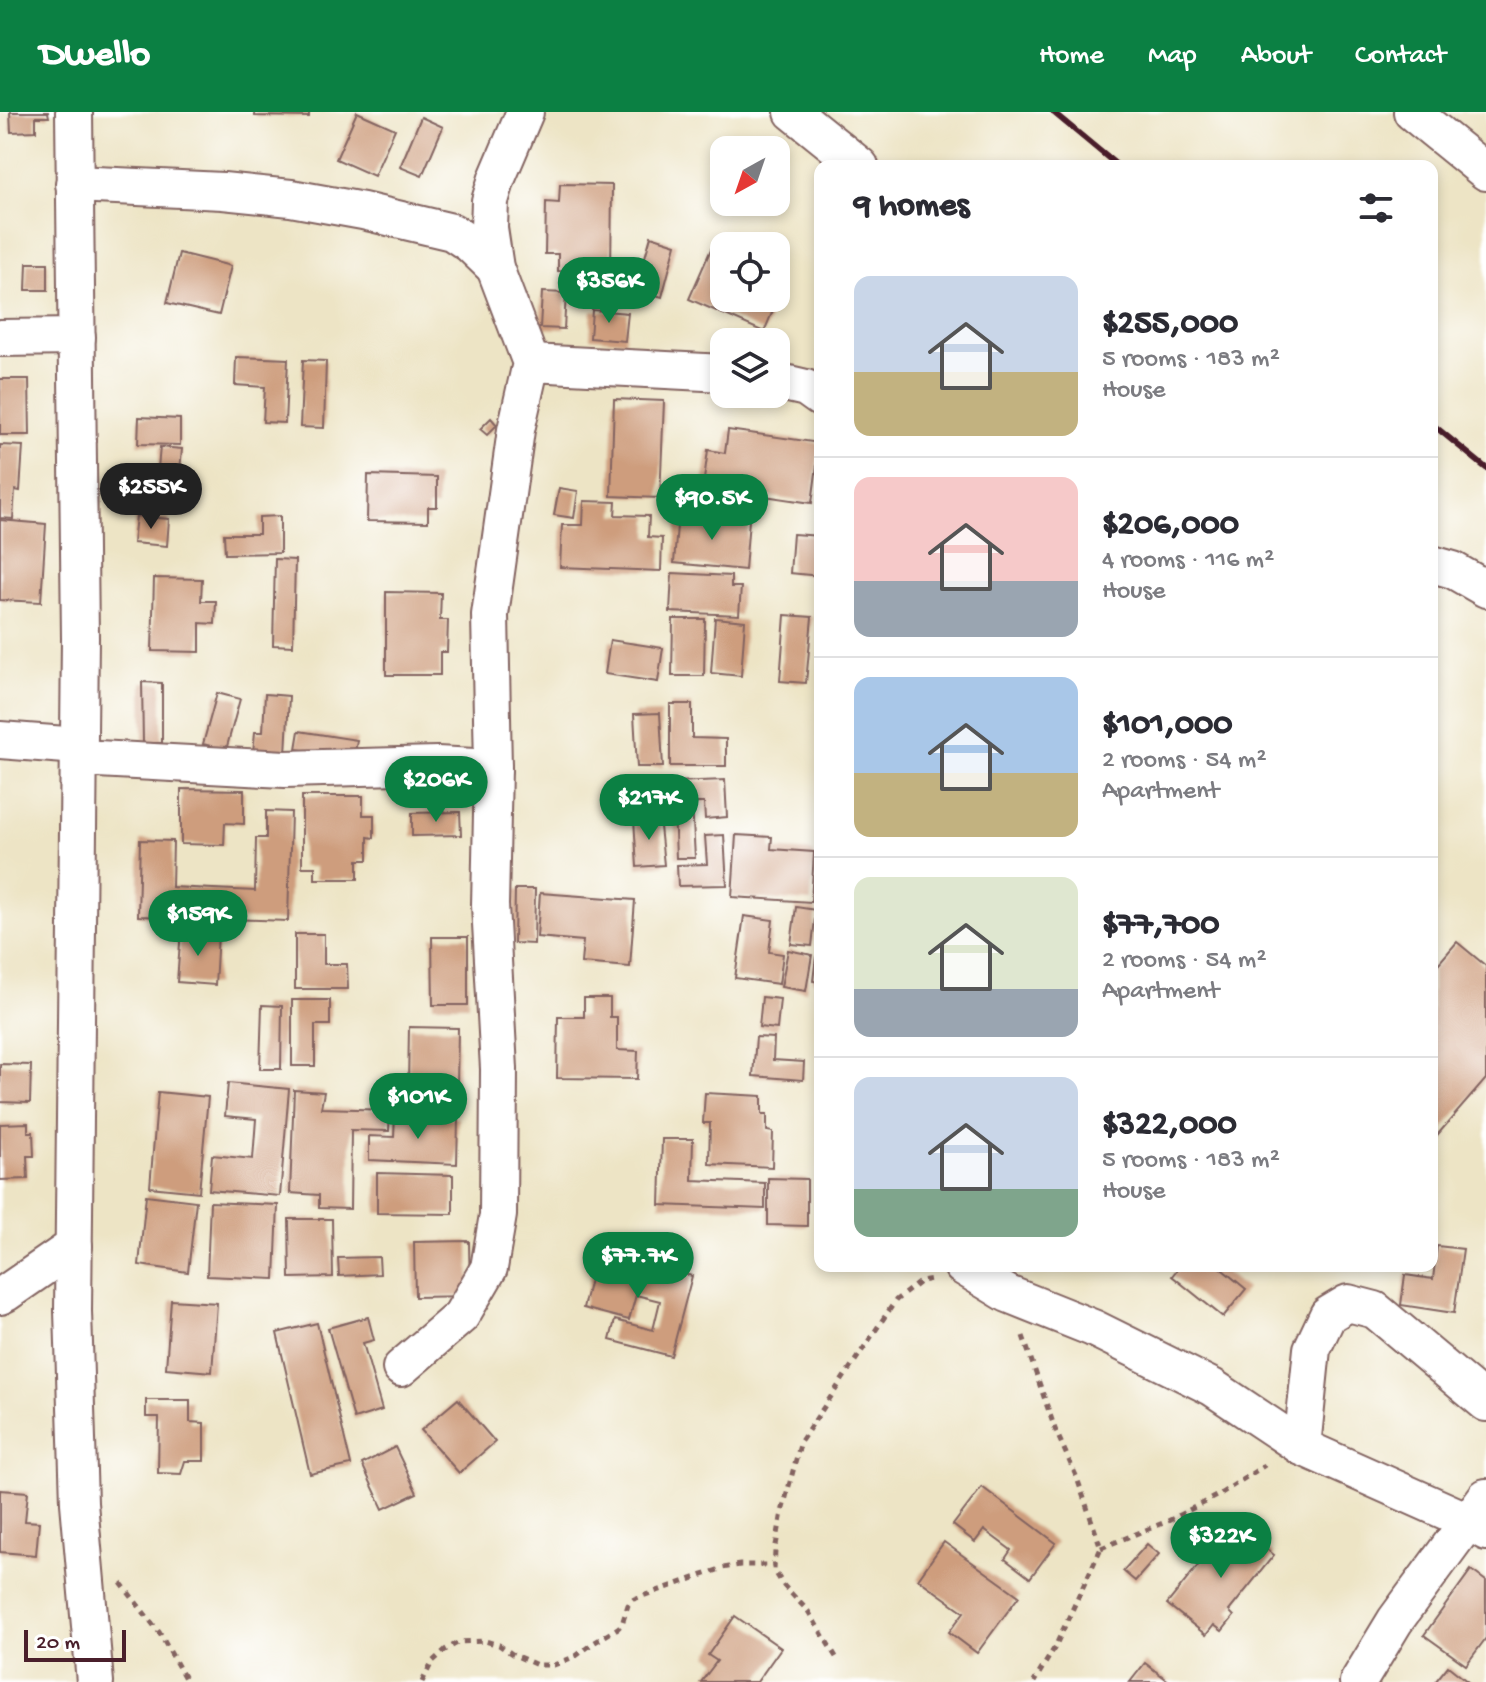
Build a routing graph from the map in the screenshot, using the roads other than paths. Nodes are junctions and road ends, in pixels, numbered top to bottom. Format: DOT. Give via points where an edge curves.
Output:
graph roads {
  1 [pos="74,112"];
  2 [pos="525,112"];
  3 [pos="793,112"];
  4 [pos="1412,112"];
  5 [pos="853,160"];
  6 [pos="1486,172"];
  7 [pos="74,184"];
  8 [pos="490,201"];
  9 [pos="452,232"];
  10 [pos="495,268"];
  11 [pos="77,337"];
  12 [pos="0,338"];
  13 [pos="531,363"];
  14 [pos="710,372"];
  15 [pos="790,384"];
  16 [pos="814,394"];
  17 [pos="1438,566"];
  18 [pos="1486,589"];
  19 [pos="0,740"];
  20 [pos="79,752"];
  21 [pos="493,768"];
  22 [pos="74,1246"];
  23 [pos="951,1272"];
  24 [pos="0,1296"];
  25 [pos="401,1368"];
  26 [pos="1486,1403"];
  27 [pos="1302,1447"];
  28 [pos="1480,1516"];
  29 [pos="95,1682"];
  30 [pos="1358,1682"];
  1 -- 7 [label="street"];
  2 -- 8 [label="street"];
  3 -- 5 [label="street"];
  4 -- 6 [label="street"];
  7 -- 9 [label="street" via="291,198"];
  7 -- 11 [label="street"];
  8 -- 9 [label="street"];
  8 -- 10 [label="street"];
  9 -- 10 [label="street"];
  10 -- 13 [label="street"];
  11 -- 12 [label="street"];
  11 -- 20 [label="street"];
  13 -- 14 [label="street"];
  13 -- 21 [label="street" via="516,430 490,615"];
  15 -- 16 [label="street"];
  17 -- 18 [label="street"];
  19 -- 20 [label="street"];
  20 -- 21 [label="street" via="285,769"];
  20 -- 22 [label="street"];
  21 -- 25 [label="street" via="490,905 499,1069 498,1215 489,1268 461,1316"];
  22 -- 24 [label="street"];
  22 -- 29 [label="street" via="79,1503"];
  23 -- 27 [label="street" via="1093,1328 1212,1387"];
  26 -- 27 [label="street" via="1375,1310 1348,1303 1328,1315 1312,1349"];
  27 -- 28 [label="street"];
  28 -- 30 [label="street" via="1395,1621"];
}
